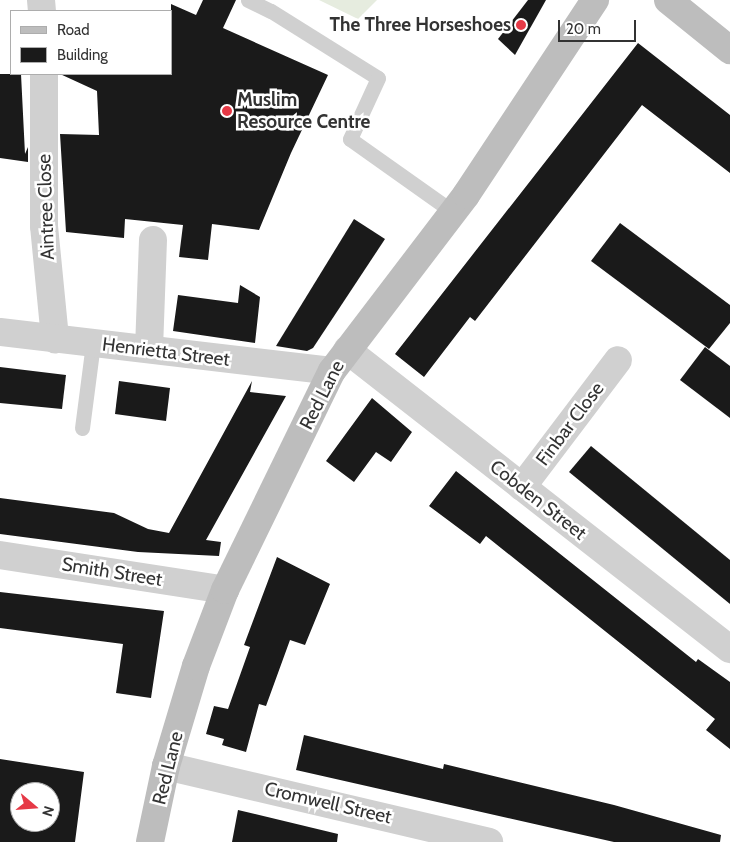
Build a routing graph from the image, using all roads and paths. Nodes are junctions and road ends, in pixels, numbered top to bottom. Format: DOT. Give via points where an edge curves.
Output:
graph roads {
  1 [pos="248,0"];
  2 [pos="595,0"];
  3 [pos="668,0"];
  4 [pos="730,50"];
  5 [pos="44,75"];
  6 [pos="453,212"];
  7 [pos="153,240"];
  8 [pos="0,332"];
  9 [pos="55,339"];
  10 [pos="93,343"];
  11 [pos="149,349"];
  12 [pos="339,360"];
  13 [pos="618,360"];
  14 [pos="82,428"];
  15 [pos="522,487"];
  16 [pos="0,555"];
  17 [pos="225,590"];
  18 [pos="730,649"];
  19 [pos="166,766"];
  20 [pos="150,842"];
  21 [pos="489,842"];
  1 -- 6 [label="lane" via="378,78 350,139"];
  2 -- 6 [label="street, Red Lane"];
  3 -- 4 [label="street"];
  5 -- 9 [label="street, Aintree Close" via="44,226"];
  6 -- 12 [label="street, Red Lane"];
  7 -- 11 [label="street"];
  8 -- 9 [label="street, Henrietta Street"];
  9 -- 10 [label="street, Henrietta Street"];
  10 -- 11 [label="street, Henrietta Street"];
  10 -- 14 [label="lane"];
  11 -- 12 [label="street, Henrietta Street"];
  12 -- 15 [label="street, Cobden Street"];
  12 -- 17 [label="street, Red Lane"];
  13 -- 15 [label="street, Finbar Close"];
  15 -- 18 [label="street, Cobden Street"];
  16 -- 17 [label="street, Smith Street"];
  17 -- 19 [label="street, Red Lane" via="196,666"];
  19 -- 20 [label="street, Red Lane"];
  19 -- 21 [label="street, Cromwell Street"];
}
